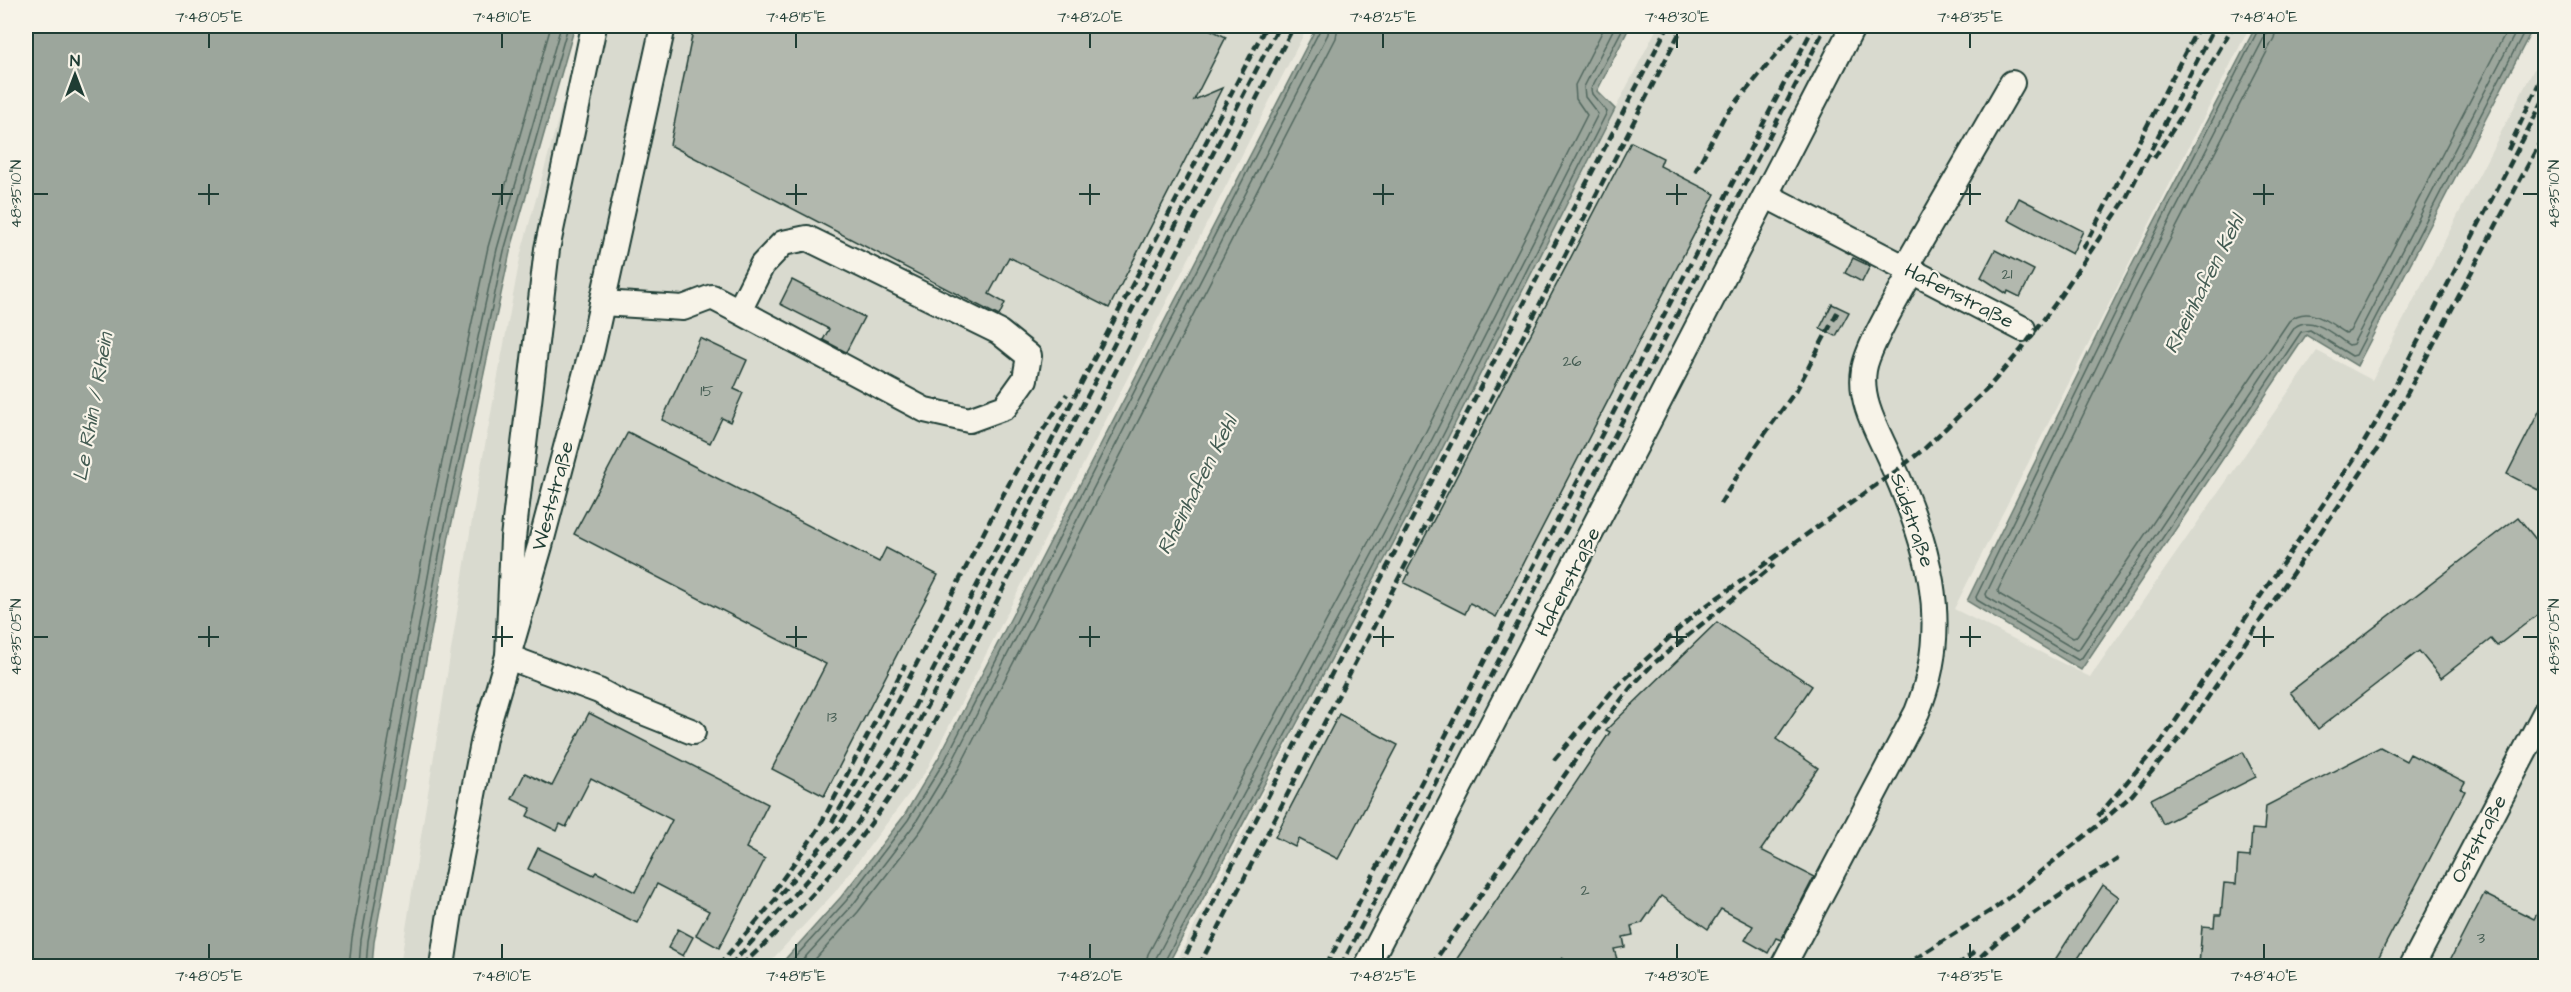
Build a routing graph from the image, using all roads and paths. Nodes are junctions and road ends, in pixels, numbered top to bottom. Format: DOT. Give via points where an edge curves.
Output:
graph roads {
  1 [pos="594,26"];
  2 [pos="663,26"];
  3 [pos="1853,26"];
  4 [pos="2012,83"];
  5 [pos="1767,196"];
  6 [pos="1908,270"];
  7 [pos="602,303"];
  8 [pos="739,311"];
  9 [pos="2023,329"];
  10 [pos="508,657"];
  11 [pos="2546,711"];
  12 [pos="693,732"];
  13 [pos="442,966"];
  14 [pos="1368,966"];
  15 [pos="1783,966"];
  16 [pos="2412,966"];
  1 -- 10 [label="street" via="547,249 513,537"];
  2 -- 7 [label="street, Weststraße"];
  3 -- 5 [label="street, Hafenstraße"];
  4 -- 6 [label="street, Südstraße"];
  5 -- 6 [label="street, Hafenstraße"];
  5 -- 14 [label="street, Hafenstraße"];
  6 -- 9 [label="street, Hafenstraße"];
  6 -- 15 [label="street, Südstraße" via="1866,360 1863,382 1868,409 1896,471 1932,576 1935,604 1931,670 1917,712"];
  7 -- 8 [label="street" via="683,308 712,297"];
  7 -- 10 [label="street, Weststraße"];
  8 -- 8 [label="street" via="925,410 969,420 1005,407 1025,379 1029,356 999,332 807,238 783,243 762,264"];
  10 -- 12 [label="street"];
  10 -- 13 [label="street, Weststraße" via="484,738"];
  11 -- 16 [label="street, Oststraße"];
}
